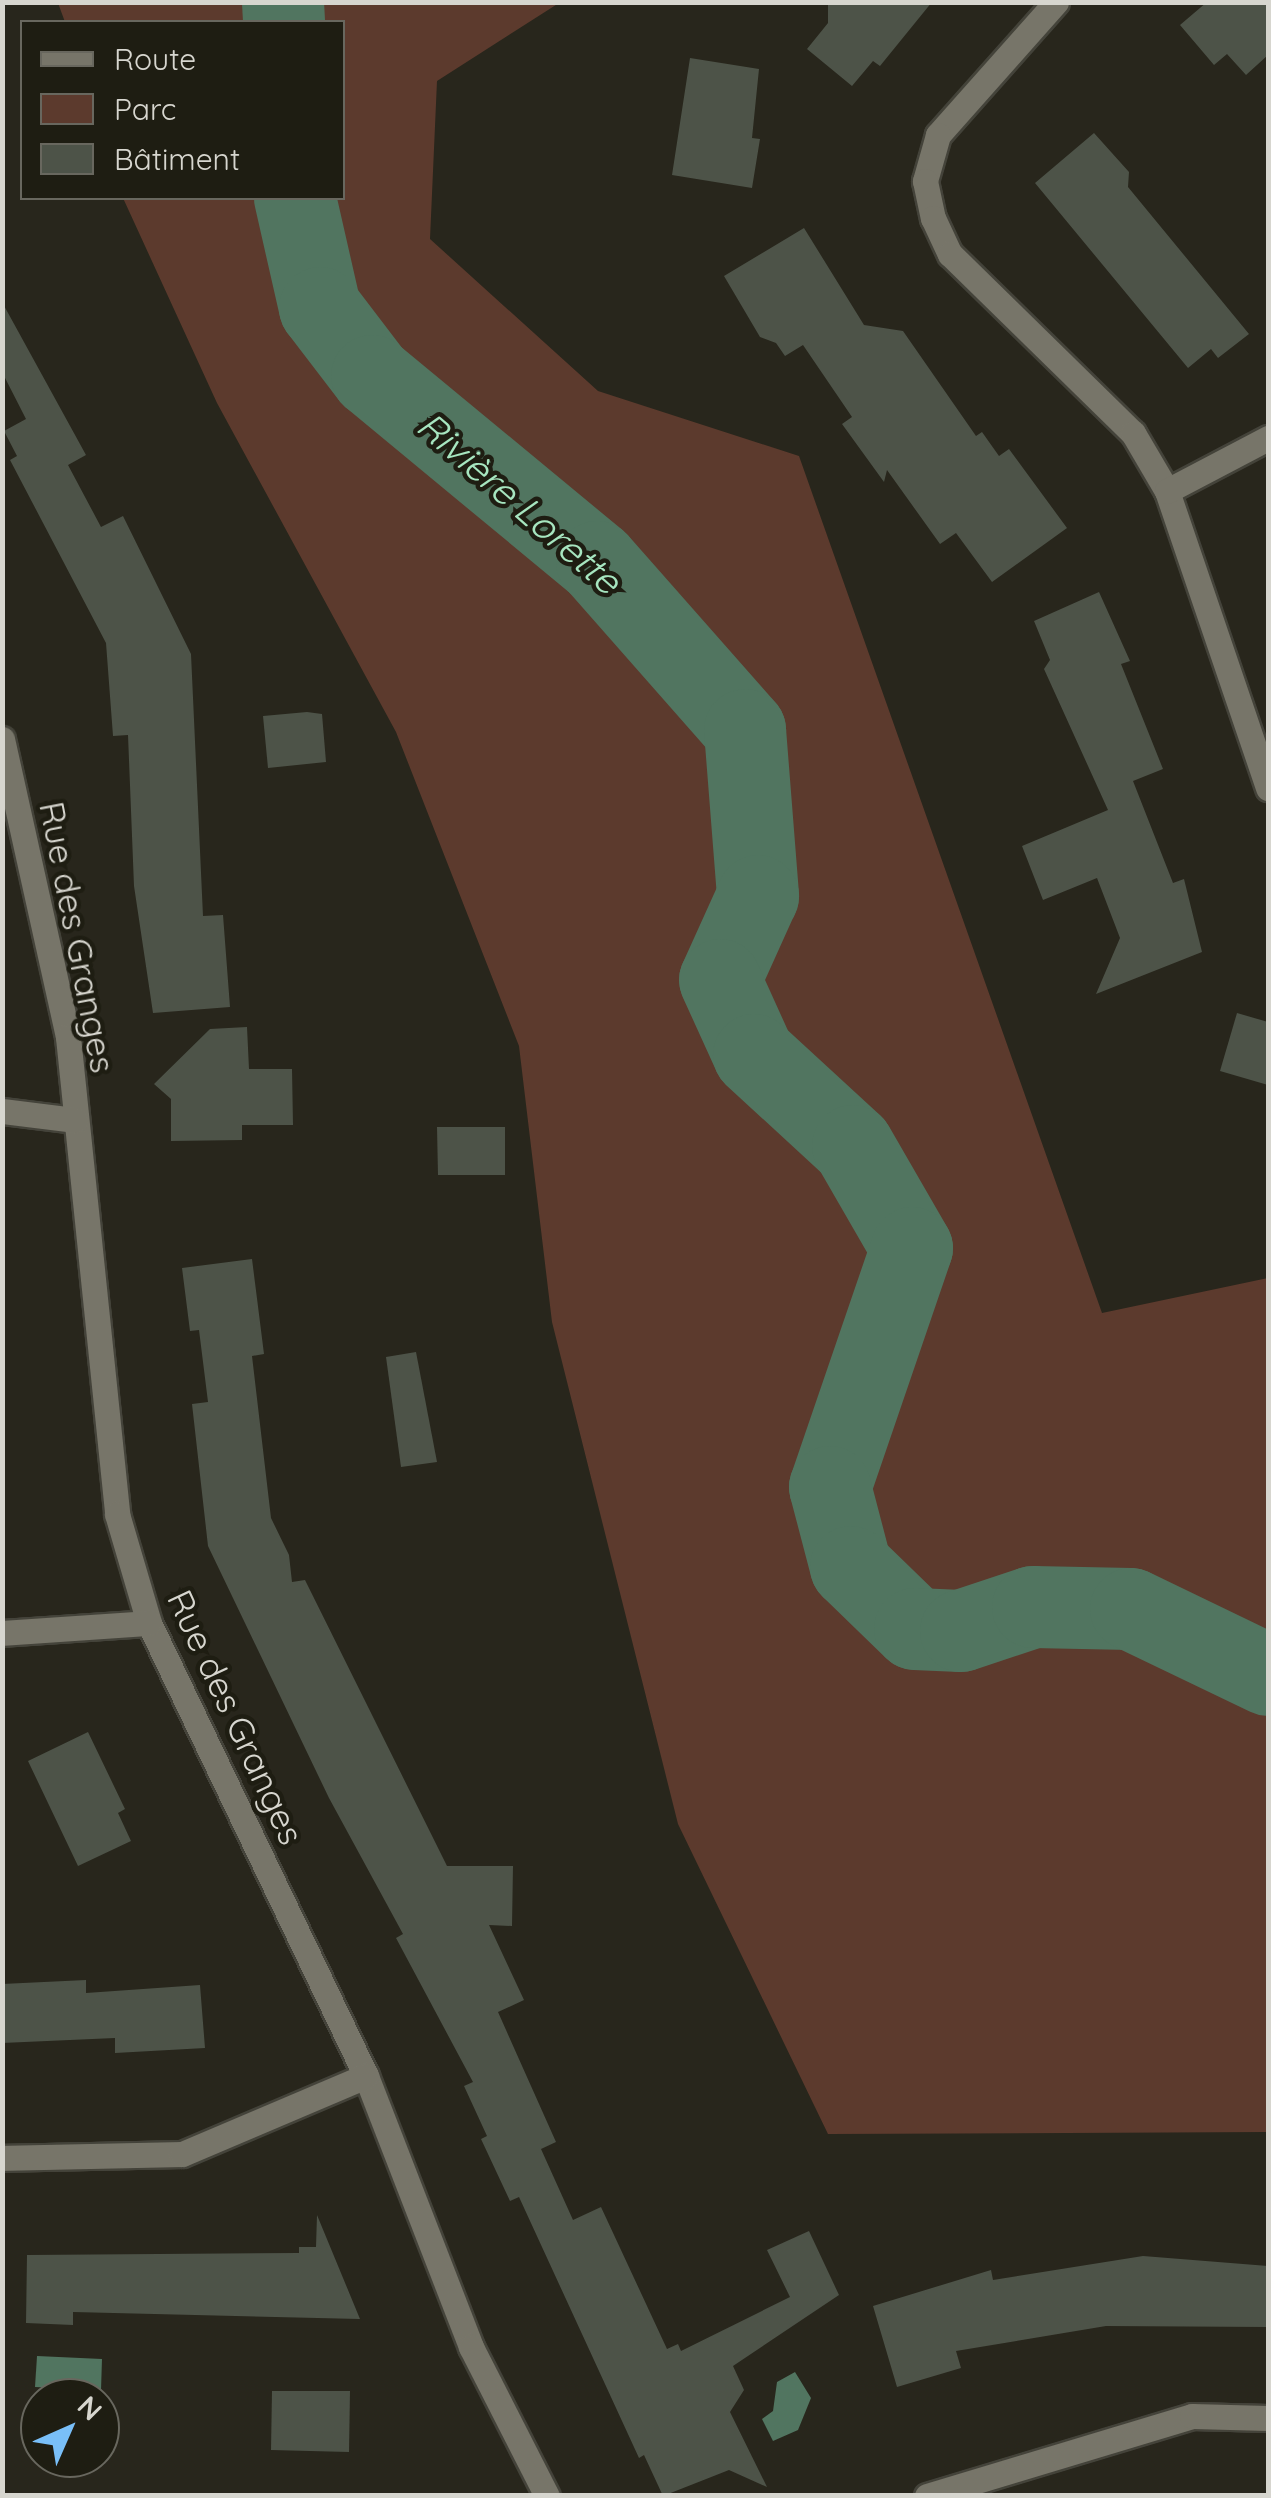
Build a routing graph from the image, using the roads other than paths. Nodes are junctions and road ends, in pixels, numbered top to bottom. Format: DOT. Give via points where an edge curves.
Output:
graph roads {
  1 [pos="1056,2"];
  2 [pos="1268,438"];
  3 [pos="1167,492"];
  4 [pos="2,739"];
  5 [pos="1268,788"];
  6 [pos="2,1110"];
  7 [pos="74,1120"];
  8 [pos="150,1623"];
  9 [pos="2,1633"];
  10 [pos="366,2076"];
  11 [pos="2,2158"];
  12 [pos="1268,2418"];
  13 [pos="548,2496"];
  14 [pos="927,2496"];
  1 -- 3 [label="street" via="938,135 926,181 933,218 950,254 1134,432"];
  2 -- 3 [label="street"];
  3 -- 5 [label="street"];
  4 -- 7 [label="street, Rue des Granges" via="68,1036"];
  6 -- 7 [label="street"];
  7 -- 8 [label="street, Rue des Granges" via="117,1514"];
  8 -- 9 [label="street"];
  8 -- 10 [label="street, Rue des Granges"];
  10 -- 11 [label="street" via="182,2154"];
  10 -- 13 [label="street, Rue des Granges" via="471,2347"];
  12 -- 14 [label="street" via="1192,2416"];
}
